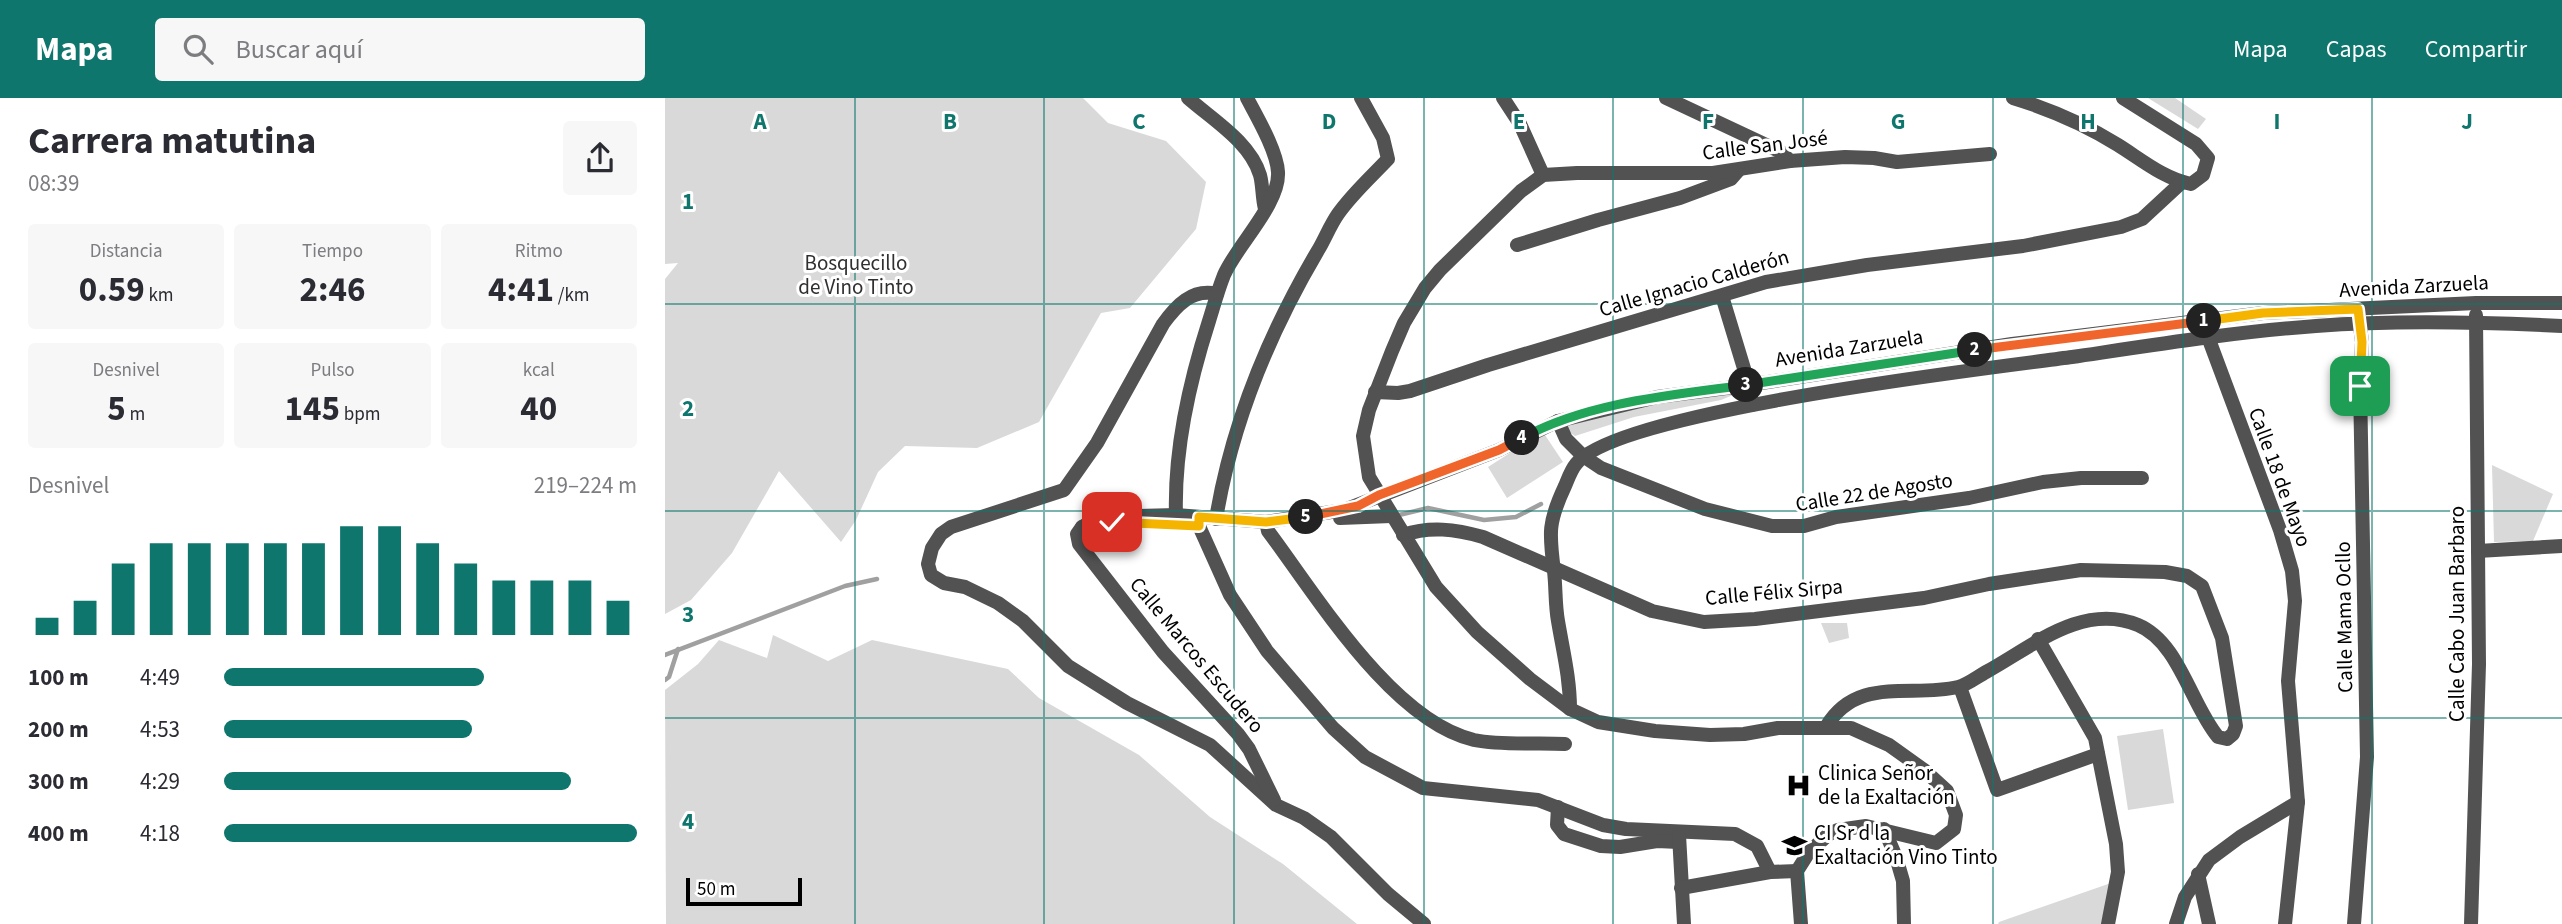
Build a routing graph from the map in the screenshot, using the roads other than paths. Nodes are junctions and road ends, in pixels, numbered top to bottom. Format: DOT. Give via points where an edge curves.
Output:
graph roads {
  1 [pos="1188,98"];
  2 [pos="1247,98"];
  3 [pos="1361,98"];
  4 [pos="1503,98"];
  5 [pos="1666,98"];
  6 [pos="2013,98"];
  7 [pos="2123,98"];
  8 [pos="1990,153"];
  9 [pos="1790,161"];
  10 [pos="1739,170"];
  11 [pos="1543,175"];
  12 [pos="2182,182"];
  13 [pos="1265,209"];
  14 [pos="1517,245"];
  15 [pos="1217,294"];
  16 [pos="1722,296"];
  17 [pos="2476,303"];
  18 [pos="2562,303"];
  19 [pos="2358,309"];
  20 [pos="2360,324"];
  21 [pos="2477,324"];
  22 [pos="2562,326"];
  23 [pos="2207,337"];
  24 [pos="1749,385"];
  25 [pos="1375,392"];
  26 [pos="1752,405"];
  27 [pos="1557,421"];
  28 [pos="1583,456"];
  29 [pos="2142,478"];
  30 [pos="1379,495"];
  31 [pos="1176,515"];
  32 [pos="1391,516"];
  33 [pos="1216,519"];
  34 [pos="1199,521"];
  35 [pos="1267,526"];
  36 [pos="1079,533"];
  37 [pos="1403,535"];
  38 [pos="2562,546"];
  39 [pos="2478,551"];
  40 [pos="1554,570"];
  41 [pos="2038,639"];
  42 [pos="1960,687"];
  43 [pos="1570,709"];
  44 [pos="1826,727"];
  45 [pos="1565,744"];
  46 [pos="2098,754"];
  47 [pos="2298,802"];
  48 [pos="1276,805"];
  49 [pos="1558,807"];
  50 [pos="1884,829"];
  51 [pos="1679,837"];
  52 [pos="1797,871"];
  53 [pos="1770,872"];
  54 [pos="2198,874"];
  55 [pos="1681,888"];
  56 [pos="1424,924"];
  57 [pos="1684,924"];
  58 [pos="1801,924"];
  59 [pos="1904,924"];
  60 [pos="2108,924"];
  61 [pos="2176,924"];
  62 [pos="2209,924"];
  63 [pos="2285,924"];
  64 [pos="2354,924"];
  65 [pos="2471,924"];
  1 -- 13 [label="street" via="1248,152 1260,176"];
  2 -- 13 [label="street" via="1278,172"];
  3 -- 33 [label="street" via="1383,138 1388,159 1336,216 1293,295 1255,375"];
  4 -- 11 [label="street"];
  5 -- 9 [label="street" via="1781,152"];
  6 -- 12 [label="street" via="2072,121"];
  7 -- 12 [label="street, Calle Ignacio Calderón" via="2196,144 2208,158 2203,175 2191,184"];
  8 -- 9 [label="street, Calle San José" via="1897,162 1845,157"];
  9 -- 10 [label="street, Calle San José"];
  10 -- 11 [label="street, Calle San José"];
  10 -- 14 [label="street" via="1736,177 1680,198"];
  11 -- 25 [label="street" via="1521,191 1425,288 1404,323"];
  12 -- 16 [label="street, Calle Ignacio Calderón" via="2142,219 2121,227 2023,246 1803,274"];
  13 -- 15 [label="street" via="1225,272"];
  15 -- 31 [label="street" via="1183,424"];
  15 -- 48 [label="street" via="1196,295 1176,306 1097,443 1059,493 951,527 941,534 927,564 931,575 944,583 974,591 1007,608 1068,666 1127,703 1210,745"];
  16 -- 24 [label="street"];
  16 -- 25 [label="street, Calle Ignacio Calderón" via="1410,391"];
  17 -- 18 [label="street, Avenida Zarzuela"];
  17 -- 19 [label="street, Avenida Zarzuela"];
  17 -- 21 [label="street, Calle Cabo Juan Barbaro"];
  19 -- 20 [label="street, Calle Mama Ocllo"];
  19 -- 24 [label="street, Avenida Zarzuela" via="2263,313 2025,342"];
  20 -- 21 [label="street, Avenida Zarzuela"];
  20 -- 23 [label="street, Avenida Zarzuela"];
  20 -- 64 [label="street, Calle Mama Ocllo" via="2367,757 2352,897"];
  21 -- 22 [label="street, Avenida Zarzuela"];
  21 -- 39 [label="street, Calle Cabo Juan Barbaro"];
  23 -- 26 [label="street, Avenida Zarzuela"];
  23 -- 47 [label="street, Calle 18 de Mayo" via="2292,571 2295,601 2288,681"];
  24 -- 26 [label="street"];
  24 -- 27 [label="street, Avenida Zarzuela" via="1657,397"];
  25 -- 30 [label="street" via="1363,436 1369,477"];
  26 -- 28 [label="street, Avenida Zarzuela" via="1664,425"];
  27 -- 28 [label="street" via="1566,439"];
  27 -- 30 [label="street, Avenida Zarzuela" via="1499,450"];
  28 -- 29 [label="street, Calle 22 de Agosto" via="1601,468 1705,509 1784,527 2043,482"];
  28 -- 40 [label="street" via="1573,467 1550,523"];
  30 -- 32 [label="street"];
  30 -- 35 [label="street, Avenida Zarzuela" via="1344,510"];
  31 -- 34 [label="street, Avenida Zarzuela"];
  31 -- 36 [label="street, Avenida Zarzuela" via="1099,517"];
  32 -- 35 [label="street"];
  32 -- 37 [label="street"];
  33 -- 34 [label="street, Avenida Zarzuela"];
  33 -- 35 [label="street, Avenida Zarzuela"];
  34 -- 35 [label="street"];
  34 -- 36 [label="street" via="1112,522"];
  34 -- 49 [label="street" via="1230,596 1267,652 1333,728 1365,757 1423,788 1538,800"];
  35 -- 45 [label="street" via="1346,637 1429,719 1474,740"];
  36 -- 48 [label="street, Calle Marcos Escudero" via="1163,652 1249,748"];
  37 -- 40 [label="street, Calle Félix Sirpa" via="1427,529 1468,532"];
  37 -- 43 [label="street" via="1451,606"];
  38 -- 39 [label="street"];
  39 -- 65 [label="street, Calle Cabo Juan Barbaro"];
  40 -- 41 [label="street, Calle Félix Sirpa" via="1651,611 1704,622 1924,598 2081,570 2187,576 2202,586 2222,638 2234,706 2233,734 2224,739 2214,733 2163,644 2140,626 2108,619 2080,621"];
  40 -- 43 [label="street"];
  41 -- 42 [label="street"];
  41 -- 46 [label="street" via="2083,715"];
  42 -- 44 [label="street" via="1876,691 1842,709"];
  42 -- 46 [label="street" via="1997,790"];
  43 -- 44 [label="street" via="1598,722 1683,733 1744,734 1778,727"];
  44 -- 50 [label="street" via="1851,728 1889,745 1940,784 1954,804 1954,829 1936,843"];
  46 -- 60 [label="street" via="2118,872"];
  47 -- 54 [label="street" via="2240,837"];
  47 -- 63 [label="street, Calle 18 de Mayo"];
  48 -- 56 [label="street" via="1331,837"];
  49 -- 51 [label="street" via="1602,825"];
  49 -- 51 [label="street" via="1557,825 1564,834 1601,846"];
  50 -- 52 [label="street" via="1838,830 1818,843"];
  50 -- 59 [label="street" via="1901,874"];
  51 -- 53 [label="street" via="1735,834 1757,846"];
  51 -- 55 [label="street"];
  52 -- 53 [label="street"];
  52 -- 58 [label="street"];
  53 -- 55 [label="street"];
  54 -- 61 [label="street"];
  54 -- 62 [label="street"];
  55 -- 57 [label="street"];
}
